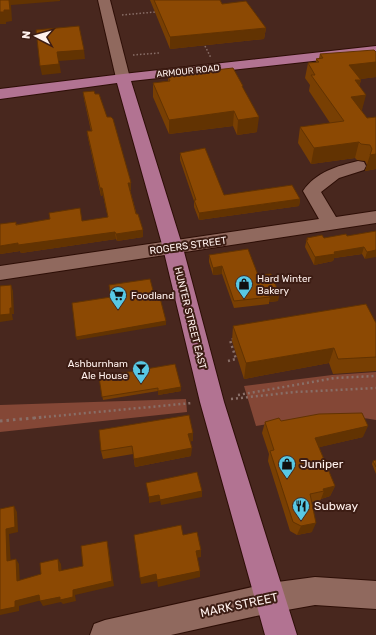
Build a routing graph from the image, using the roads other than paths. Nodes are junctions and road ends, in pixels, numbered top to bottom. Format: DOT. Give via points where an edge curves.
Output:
graph roads {
  1 [pos="104,0"];
  2 [pos="376,50"];
  3 [pos="123,78"];
  4 [pos="0,94"];
  5 [pos="358,166"];
  6 [pos="376,217"];
  7 [pos="331,224"];
  8 [pos="173,248"];
  9 [pos="0,272"];
  10 [pos="376,595"];
  11 [pos="270,598"];
  12 [pos="105,635"];
  13 [pos="281,635"];
  1 -- 3 [label="street, HUNTER STREET EAST"];
  2 -- 3 [label="main road, ARMOUR ROAD"];
  3 -- 4 [label="main road, ARMOUR ROAD"];
  3 -- 8 [label="main road, HUNTER STREET EAST"];
  5 -- 7 [label="street" via="320,181 312,191"];
  6 -- 7 [label="street, ROGERS STREET"];
  7 -- 8 [label="street, ROGERS STREET"];
  8 -- 9 [label="street, ROGERS STREET"];
  8 -- 11 [label="main road, HUNTER STREET EAST" via="212,402"];
  10 -- 11 [label="street, MARK STREET" via="315,592"];
  11 -- 12 [label="street, MARK STREET"];
  11 -- 13 [label="main road, HUNTER STREET EAST"];
}
